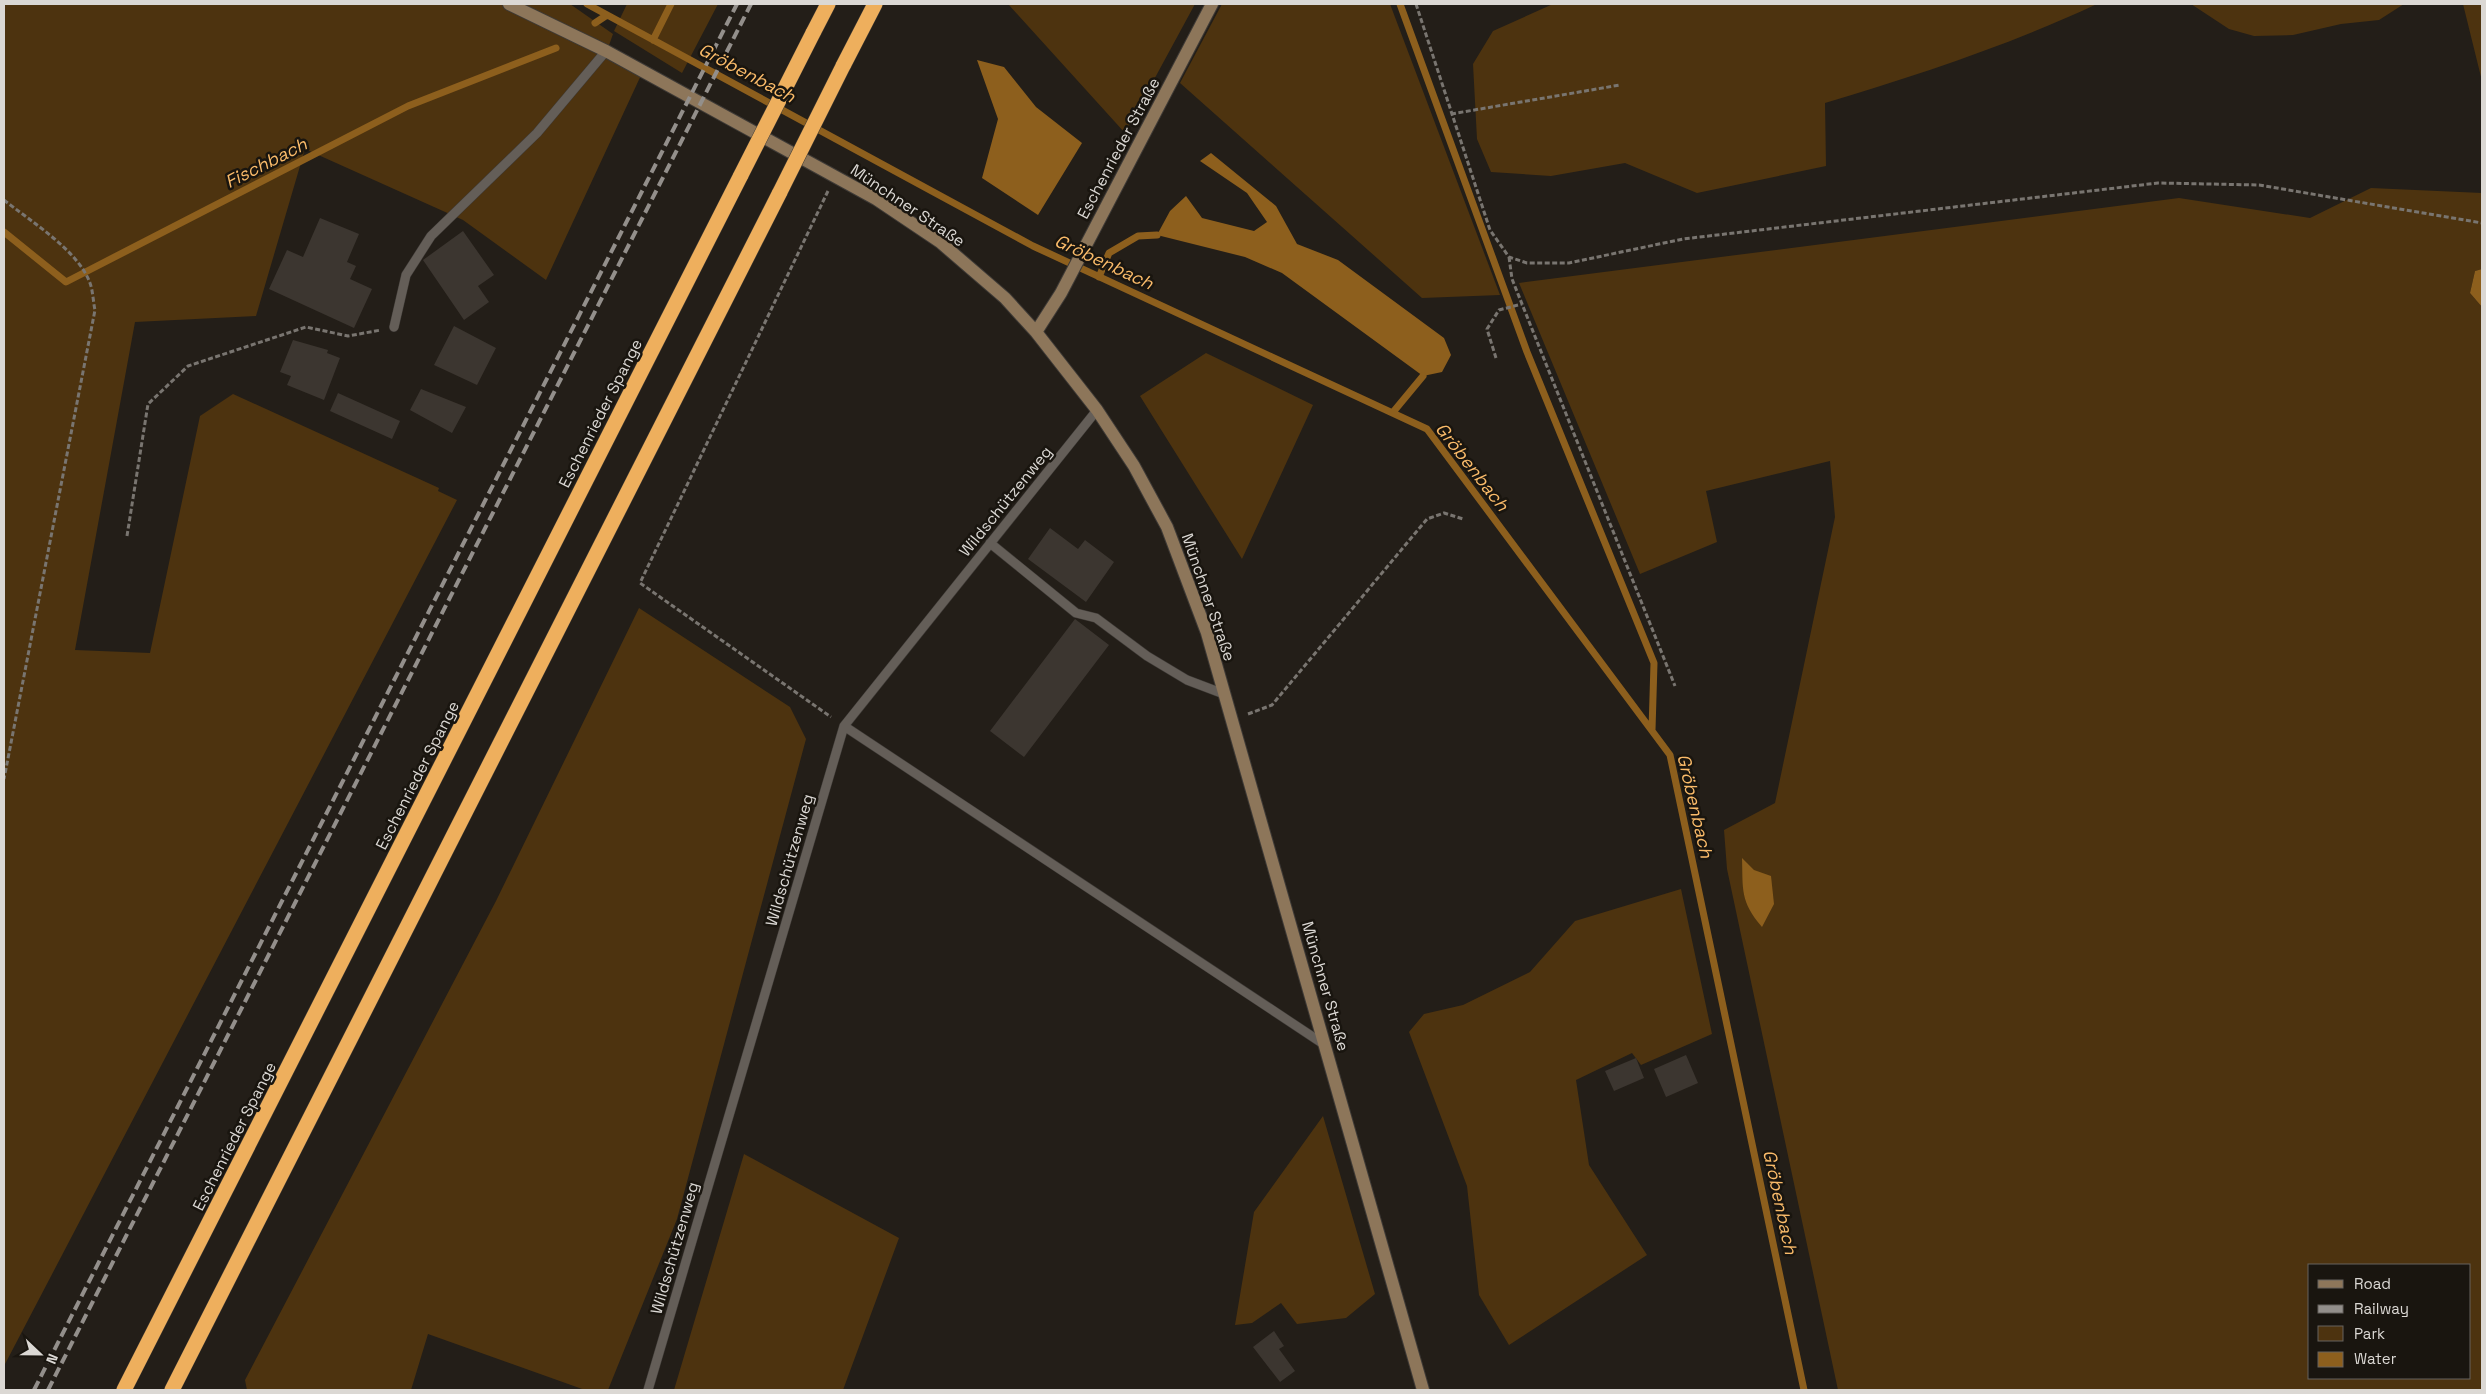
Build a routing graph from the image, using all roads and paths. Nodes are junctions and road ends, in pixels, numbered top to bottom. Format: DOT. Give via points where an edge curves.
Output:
graph roads {
  1 [pos="509,4"];
  2 [pos="828,4"];
  3 [pos="875,4"];
  4 [pos="1212,4"];
  5 [pos="1416,4"];
  6 [pos="606,51"];
  7 [pos="1620,85"];
  8 [pos="1451,114"];
  9 [pos="836,177"];
  10 [pos="4,200"];
  11 [pos="2482,223"];
  12 [pos="1509,257"];
  13 [pos="1520,304"];
  14 [pos="394,328"];
  15 [pos="1036,332"];
  16 [pos="1496,358"];
  17 [pos="1097,410"];
  18 [pos="1463,519"];
  19 [pos="128,536"];
  20 [pos="990,543"];
  21 [pos="1675,686"];
  22 [pos="1224,694"];
  23 [pos="1231,721"];
  24 [pos="844,726"];
  25 [pos="4,779"];
  26 [pos="1325,1045"];
  27 [pos="124,1390"];
  28 [pos="172,1390"];
  29 [pos="648,1390"];
  30 [pos="1422,1390"];
  1 -- 6 [label="street, Münchner Straße"];
  2 -- 27 [label="highway, Eschenrieder Spange, bridge"];
  3 -- 28 [label="highway, bridge"];
  4 -- 15 [label="street, Eschenrieder Straße" via="1061,293"];
  5 -- 8 [label="path"];
  6 -- 9 [label="street, Münchner Straße"];
  6 -- 14 [label="lane" via="537,134 431,236 406,275"];
  7 -- 8 [label="path"];
  8 -- 12 [label="path" via="1490,230"];
  9 -- 15 [label="street, Münchner Straße" via="876,199 940,242 1005,298"];
  9 -- 24 [label="path" via="640,583"];
  10 -- 25 [label="path" via="56,241 78,264 90,282 95,310"];
  11 -- 12 [label="path" via="2259,185 2158,183 1683,239 1569,264 1527,263"];
  12 -- 13 [label="path"];
  13 -- 16 [label="path" via="1499,310 1487,329"];
  13 -- 21 [label="path"];
  14 -- 19 [label="path" via="348,336 306,327 188,366 148,404"];
  15 -- 17 [label="street, Münchner Straße"];
  17 -- 20 [label="lane, Wildschützenweg"];
  17 -- 22 [label="street, Münchner Straße" via="1134,466 1167,527 1208,632"];
  18 -- 23 [label="path" via="1444,513 1428,519 1272,705"];
  20 -- 22 [label="lane" via="1076,613 1096,618 1147,656 1187,680"];
  20 -- 24 [label="lane, Wildschützenweg"];
  22 -- 23 [label="street, Münchner Straße"];
  23 -- 26 [label="street, Münchner Straße" via="1268,838"];
  24 -- 26 [label="lane"];
  24 -- 29 [label="lane, Wildschützenweg"];
  26 -- 30 [label="street, Münchner Straße"];
}
